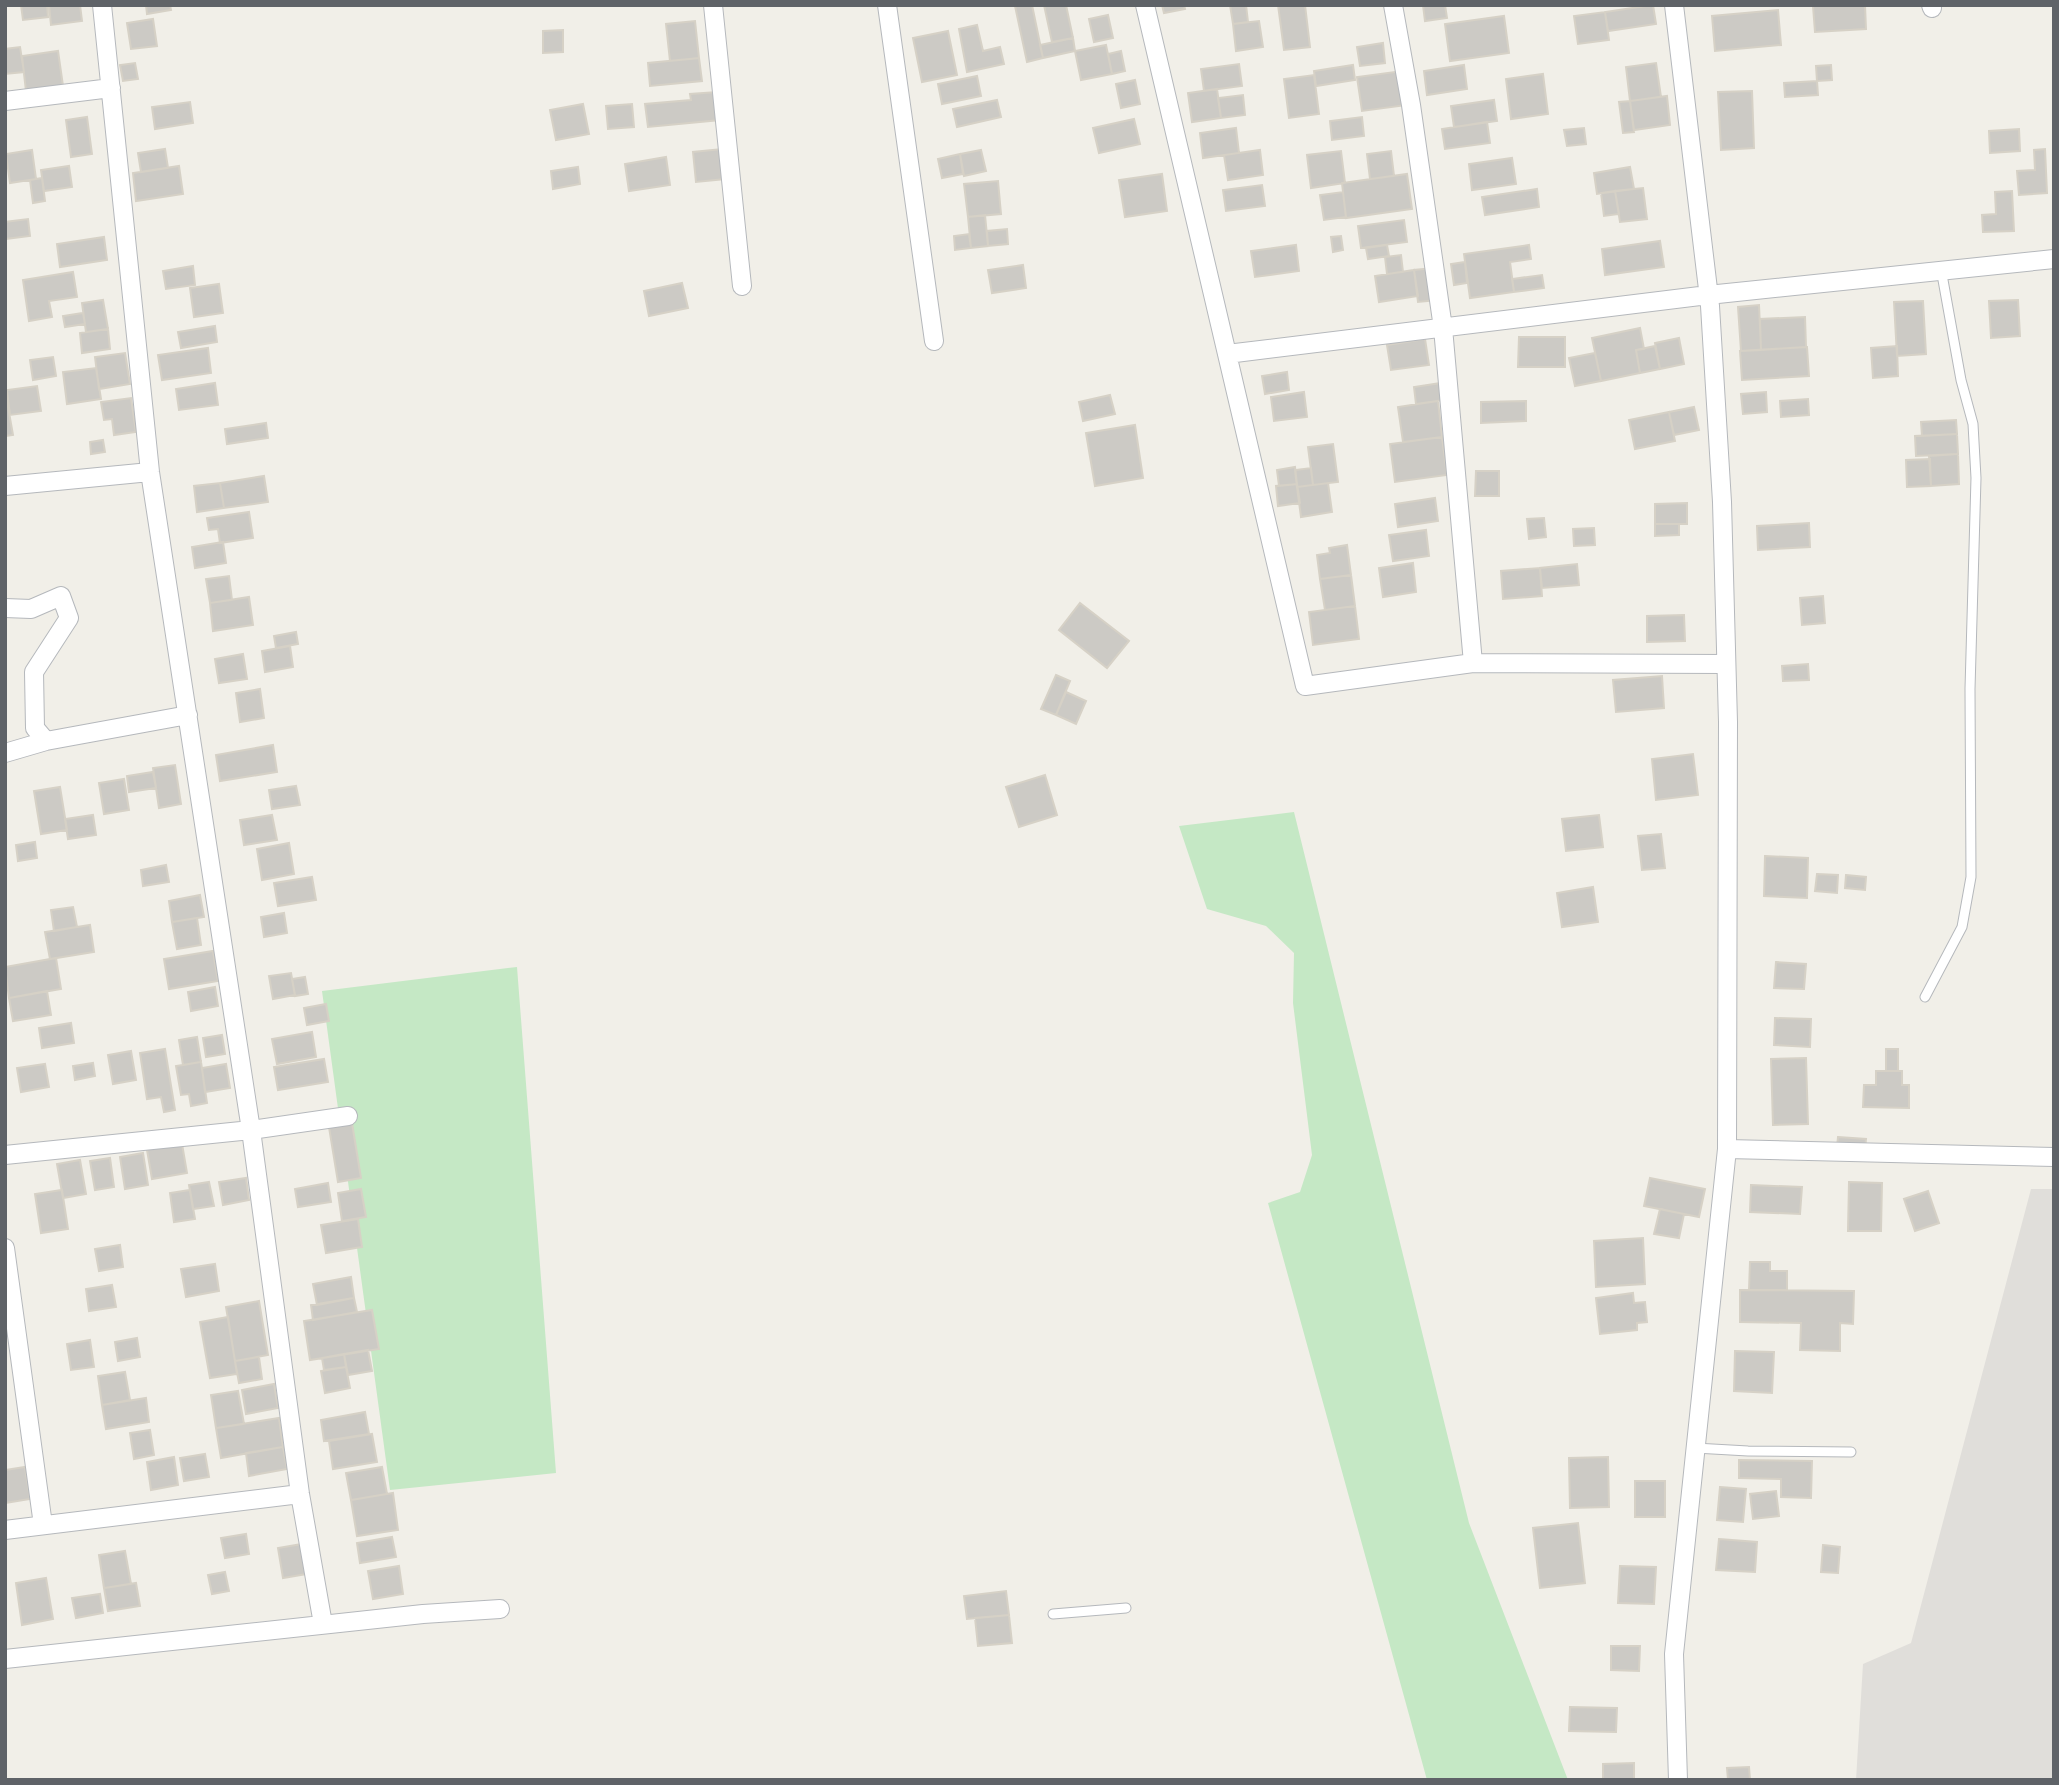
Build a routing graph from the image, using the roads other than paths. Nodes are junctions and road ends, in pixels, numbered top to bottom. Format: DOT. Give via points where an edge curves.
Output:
graph roads {
  1 [pos="102,5"];
  2 [pos="713,5"];
  3 [pos="887,5"];
  4 [pos="1144,5"];
  5 [pos="1393,5"];
  6 [pos="1674,5"];
  7 [pos="111,88"];
  8 [pos="5,101"];
  9 [pos="2054,259"];
  10 [pos="1941,270"];
  11 [pos="742,286"];
  12 [pos="1708,295"];
  13 [pos="1443,328"];
  14 [pos="934,341"];
  15 [pos="1227,354"];
  16 [pos="150,472"];
  17 [pos="5,485"];
  18 [pos="5,608"];
  19 [pos="1473,663"];
  20 [pos="1726,664"];
  21 [pos="188,715"];
  22 [pos="46,741"];
  23 [pos="5,753"];
  24 [pos="1925,997"];
  25 [pos="348,1116"];
  26 [pos="251,1130"];
  27 [pos="1727,1149"];
  28 [pos="5,1155"];
  29 [pos="2054,1157"];
  30 [pos="5,1248"];
  31 [pos="1695,1448"];
  32 [pos="1851,1452"];
  33 [pos="300,1494"];
  34 [pos="43,1525"];
  35 [pos="5,1530"];
  36 [pos="1126,1608"];
  37 [pos="500,1609"];
  38 [pos="1053,1614"];
  39 [pos="323,1624"];
  40 [pos="5,1659"];
  41 [pos="1678,1780"];
  1 -- 7 [label="street"];
  2 -- 11 [label="street"];
  3 -- 14 [label="street"];
  4 -- 15 [label="street"];
  5 -- 13 [label="street"];
  6 -- 12 [label="street"];
  7 -- 8 [label="street"];
  7 -- 16 [label="street"];
  9 -- 10 [label="street"];
  10 -- 12 [label="street"];
  10 -- 24 [label="lane" via="1973,424 1976,478 1971,877 1962,927"];
  12 -- 13 [label="street"];
  12 -- 20 [label="street" via="1722,502"];
  13 -- 15 [label="street"];
  13 -- 19 [label="street"];
  15 -- 19 [label="street" via="1306,686"];
  16 -- 17 [label="street"];
  16 -- 21 [label="street"];
  18 -- 22 [label="street" via="31,609 61,596 69,618 34,672 35,729"];
  19 -- 20 [label="street"];
  20 -- 27 [label="street"];
  21 -- 22 [label="street"];
  21 -- 26 [label="street"];
  22 -- 23 [label="street"];
  25 -- 26 [label="street"];
  26 -- 28 [label="street"];
  26 -- 33 [label="street"];
  27 -- 29 [label="street"];
  27 -- 31 [label="street"];
  30 -- 34 [label="street"];
  31 -- 32 [label="lane"];
  31 -- 41 [label="street" via="1674,1654"];
  33 -- 34 [label="street"];
  33 -- 39 [label="street"];
  34 -- 35 [label="street"];
  36 -- 38 [label="lane"];
  37 -- 39 [label="street"];
  39 -- 40 [label="street"];
}
